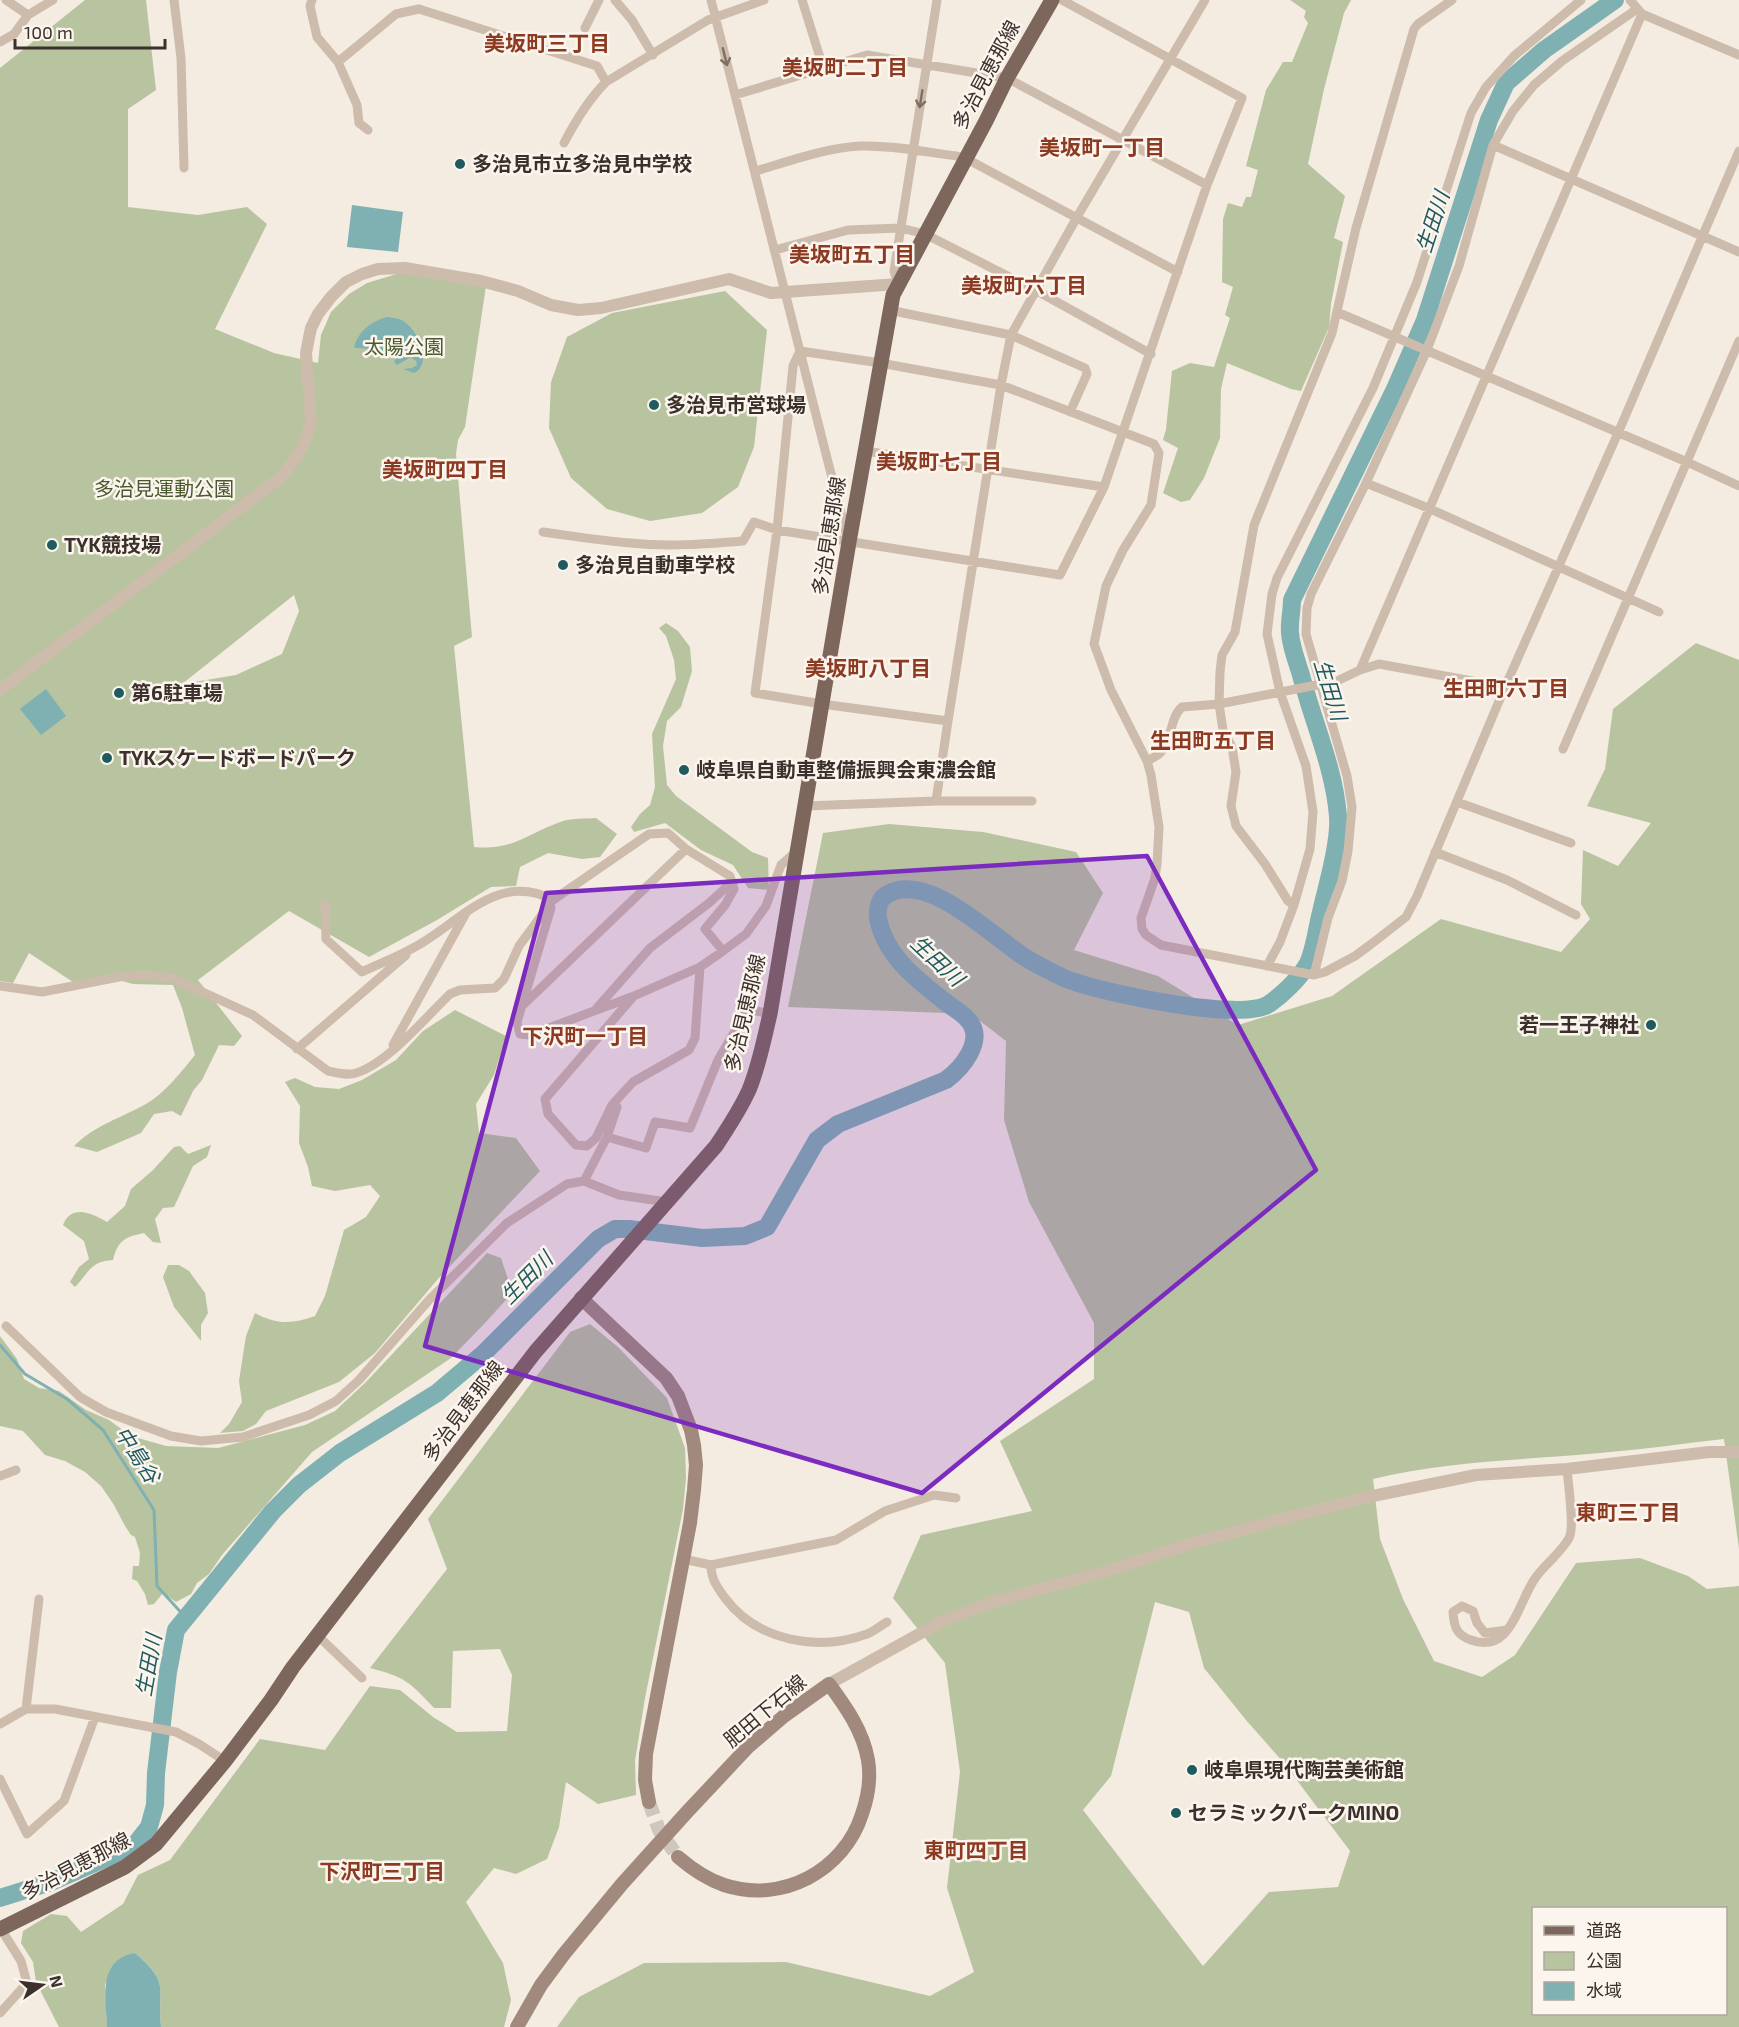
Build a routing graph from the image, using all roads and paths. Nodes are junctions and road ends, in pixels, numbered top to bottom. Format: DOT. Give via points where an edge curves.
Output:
graph roads {
  1 [pos="6,0"];
  2 [pos="53,0"];
  3 [pos="174,0"];
  4 [pos="312,0"];
  5 [pos="599,0"];
  6 [pos="615,0"];
  7 [pos="711,0"];
  8 [pos="764,0"];
  9 [pos="802,0"];
  10 [pos="937,0"];
  11 [pos="1052,0"];
  12 [pos="1062,0"];
  13 [pos="1205,0"];
  14 [pos="1452,0"];
  15 [pos="1581,0"];
  16 [pos="1630,0"];
  17 [pos="1639,12"];
  18 [pos="28,15"];
  19 [pos="715,17"];
  20 [pos="585,28"];
  21 [pos="0,42"];
  22 [pos="653,55"];
  23 [pos="1739,55"];
  24 [pos="1171,58"];
  25 [pos="338,62"];
  26 [pos="927,65"];
  27 [pos="823,67"];
  28 [pos="1007,78"];
  29 [pos="606,82"];
  30 [pos="735,94"];
  31 [pos="368,130"];
  32 [pos="1123,140"];
  33 [pos="564,143"];
  34 [pos="1493,145"];
  35 [pos="913,150"];
  36 [pos="1739,151"];
  37 [pos="966,158"];
  38 [pos="184,168"];
  39 [pos="756,171"];
  40 [pos="1571,179"];
  41 [pos="1207,185"];
  42 [pos="1077,217"];
  43 [pos="901,228"];
  44 [pos="925,234"];
  45 [pos="1702,236"];
  46 [pos="775,249"];
  47 [pos="1739,252"];
  48 [pos="1178,272"];
  49 [pos="898,284"];
  50 [pos="1037,291"];
  51 [pos="787,293"];
  52 [pos="889,310"];
  53 [pos="1337,312"];
  54 [pos="1011,335"];
  55 [pos="1393,336"];
  56 [pos="1739,341"];
  57 [pos="1427,350"];
  58 [pos="800,351"];
  59 [pos="1151,354"];
  60 [pos="880,363"];
  61 [pos="1485,376"];
  62 [pos="1001,385"];
  63 [pos="1070,412"];
  64 [pos="1123,432"];
  65 [pos="1618,434"];
  66 [pos="865,451"];
  67 [pos="1687,462"];
  68 [pos="987,470"];
  69 [pos="1366,483"];
  70 [pos="1739,486"];
  71 [pos="1104,487"];
  72 [pos="1428,508"];
  73 [pos="777,530"];
  74 [pos="543,532"];
  75 [pos="849,542"];
  76 [pos="973,561"];
  77 [pos="1558,566"];
  78 [pos="1627,598"];
  79 [pos="1659,612"];
  80 [pos="1360,670"];
  81 [pos="1321,684"];
  82 [pos="1505,687"];
  83 [pos="0,690"];
  84 [pos="1280,692"];
  85 [pos="822,704"];
  86 [pos="1219,704"];
  87 [pos="948,721"];
  88 [pos="1563,749"];
  89 [pos="1147,761"];
  90 [pos="936,801"];
  91 [pos="1032,801"];
  92 [pos="1457,802"];
  93 [pos="805,806"];
  94 [pos="1571,843"];
  95 [pos="686,849"];
  96 [pos="797,851"];
  97 [pos="1436,852"];
  98 [pos="732,882"];
  99 [pos="553,900"];
  100 [pos="325,904"];
  101 [pos="1294,905"];
  102 [pos="468,911"];
  103 [pos="1576,915"];
  104 [pos="414,948"];
  105 [pos="723,951"];
  106 [pos="1267,966"];
  107 [pos="700,967"];
  108 [pos="1314,975"];
  109 [pos="0,986"];
  110 [pos="634,996"];
  111 [pos="521,1007"];
  112 [pos="595,1011"];
  113 [pos="770,1014"];
  114 [pos="297,1049"];
  115 [pos="386,1057"];
  116 [pos="620,1099"];
  117 [pos="607,1137"];
  118 [pos="584,1181"];
  119 [pos="667,1202"];
  120 [pos="581,1298"];
  121 [pos="6,1326"];
  122 [pos="1739,1452"];
  123 [pos="1567,1469"];
  124 [pos="16,1470"];
  125 [pos="0,1476"];
  126 [pos="956,1498"];
  127 [pos="683,1559"];
  128 [pos="711,1565"];
  129 [pos="39,1599"];
  130 [pos="886,1622"];
  131 [pos="1507,1630"];
  132 [pos="317,1635"];
  133 [pos="362,1678"];
  134 [pos="829,1684"];
  135 [pos="26,1709"];
  136 [pos="95,1717"];
  137 [pos="0,1724"];
  138 [pos="225,1761"];
  139 [pos="0,1779"];
  140 [pos="649,1802"];
  141 [pos="678,1857"];
  142 [pos="1,1929"];
  143 [pos="0,2013"];
  144 [pos="517,2027"];
  1 -- 18 [label="street"];
  2 -- 18 [label="street"];
  3 -- 38 [label="street" via="181,58"];
  4 -- 25 [label="street" via="316,37"];
  5 -- 20 [label="street"];
  6 -- 22 [label="street"];
  7 -- 19 [label="street"];
  8 -- 19 [label="street"];
  9 -- 27 [label="street"];
  10 -- 26 [label="street"];
  11 -- 28 [label="main road, 多治見恵那線"];
  12 -- 24 [label="street"];
  13 -- 24 [label="street"];
  14 -- 53 [label="street" via="1414,29 1356,228"];
  15 -- 55 [label="street" via="1514,56 1486,87 1471,113 1416,282"];
  16 -- 17 [label="street"];
  17 -- 23 [label="street"];
  17 -- 34 [label="street" via="1562,61 1534,85"];
  17 -- 40 [label="street"];
  18 -- 21 [label="street" via="14,34"];
  19 -- 22 [label="street"];
  19 -- 30 [label="street, one-way"];
  22 -- 29 [label="street"];
  24 -- 32 [label="street"];
  24 -- 41 [label="street" via="1242,98"];
  25 -- 29 [label="street" via="396,14 419,9 597,66"];
  25 -- 31 [label="street" via="357,105 359,123"];
  26 -- 27 [label="street" via="867,55"];
  26 -- 28 [label="street"];
  26 -- 35 [label="street, one-way"];
  27 -- 30 [label="street"];
  28 -- 32 [label="street"];
  28 -- 37 [label="main road, 多治見恵那線"];
  29 -- 33 [label="street" via="579,115"];
  30 -- 39 [label="street"];
  32 -- 41 [label="street"];
  32 -- 42 [label="street"];
  34 -- 40 [label="street"];
  34 -- 57 [label="street" via="1460,266"];
  35 -- 37 [label="street"];
  35 -- 39 [label="street" via="857,146 812,154"];
  35 -- 43 [label="street"];
  36 -- 45 [label="street"];
  37 -- 42 [label="street"];
  37 -- 44 [label="main road, 多治見恵那線"];
  39 -- 46 [label="street"];
  40 -- 45 [label="street"];
  40 -- 61 [label="street"];
  41 -- 48 [label="street"];
  42 -- 48 [label="street"];
  42 -- 50 [label="street"];
  43 -- 44 [label="street"];
  43 -- 46 [label="street" via="848,230"];
  43 -- 49 [label="street" via="894,271"];
  44 -- 49 [label="main road, 多治見恵那線"];
  44 -- 50 [label="street"];
  45 -- 47 [label="street"];
  45 -- 65 [label="street"];
  46 -- 51 [label="street"];
  48 -- 59 [label="street"];
  49 -- 51 [label="street"];
  49 -- 52 [label="main road, 多治見恵那線"];
  50 -- 54 [label="street"];
  50 -- 59 [label="street"];
  51 -- 58 [label="street"];
  51 -- 83 [label="street" via="729,279 578,310 481,281 416,270 378,269 346,282 311,328 306,368 311,422 296,458 281,477"];
  52 -- 54 [label="street"];
  52 -- 60 [label="main road, 多治見恵那線"];
  53 -- 55 [label="street"];
  53 -- 86 [label="street" via="1254,525 1235,633 1222,655"];
  54 -- 62 [label="street"];
  54 -- 63 [label="street" via="1085,368 1087,374"];
  55 -- 57 [label="street"];
  55 -- 84 [label="street" via="1373,387 1277,578 1267,634"];
  56 -- 67 [label="street"];
  57 -- 61 [label="street"];
  57 -- 69 [label="street"];
  58 -- 60 [label="street"];
  58 -- 73 [label="street" via="793,366"];
  58 -- 75 [label="street"];
  59 -- 64 [label="street"];
  60 -- 62 [label="street"];
  60 -- 66 [label="main road, 多治見恵那線"];
  61 -- 65 [label="street"];
  61 -- 72 [label="street"];
  62 -- 63 [label="street"];
  62 -- 68 [label="street"];
  63 -- 64 [label="street"];
  64 -- 71 [label="street"];
  64 -- 89 [label="street" via="1154,444 1159,453 1157,471 1151,505 1106,586 1094,644 1111,690"];
  65 -- 67 [label="street"];
  65 -- 77 [label="street"];
  66 -- 68 [label="street"];
  66 -- 75 [label="main road, 多治見恵那線"];
  67 -- 70 [label="street"];
  67 -- 78 [label="street"];
  68 -- 71 [label="street"];
  68 -- 76 [label="street"];
  69 -- 72 [label="street"];
  69 -- 81 [label="street" via="1307,608 1306,634"];
  71 -- 76 [label="street" via="1060,575"];
  72 -- 77 [label="street"];
  72 -- 80 [label="street"];
  73 -- 74 [label="street" via="754,522 743,541 664,545"];
  73 -- 75 [label="street"];
  73 -- 85 [label="street" via="755,693"];
  75 -- 76 [label="street"];
  75 -- 85 [label="main road, 多治見恵那線"];
  76 -- 87 [label="street"];
  77 -- 78 [label="street"];
  77 -- 82 [label="street"];
  78 -- 79 [label="street"];
  78 -- 88 [label="street"];
  80 -- 81 [label="street"];
  80 -- 82 [label="street" via="1379,664"];
  81 -- 84 [label="street"];
  81 -- 108 [label="street" via="1352,807 1342,881"];
  82 -- 92 [label="street"];
  84 -- 86 [label="street"];
  84 -- 101 [label="street" via="1306,766 1312,812 1310,849"];
  85 -- 87 [label="street"];
  85 -- 93 [label="main road, 多治見恵那線"];
  86 -- 89 [label="street" via="1182,707 1161,753"];
  86 -- 101 [label="street" via="1235,764 1231,806 1236,826"];
  87 -- 90 [label="street"];
  89 -- 106 [label="street" via="1159,827 1155,878 1141,918 1142,929 1161,945"];
  90 -- 91 [label="street"];
  90 -- 93 [label="street"];
  92 -- 94 [label="street"];
  92 -- 97 [label="street"];
  93 -- 96 [label="main road, 多治見恵那線"];
  95 -- 98 [label="street" via="719,868"];
  95 -- 99 [label="street" via="668,832 649,834"];
  95 -- 111 [label="street"];
  96 -- 105 [label="street" via="781,865 766,906 746,934"];
  96 -- 113 [label="main road, 多治見恵那線"];
  97 -- 103 [label="street" via="1507,880"];
  97 -- 108 [label="street" via="1406,917 1355,956"];
  98 -- 105 [label="street" via="734,889 705,929"];
  98 -- 112 [label="street" via="650,948"];
  99 -- 102 [label="street" via="538,892 509,891"];
  99 -- 111 [label="street"];
  99 -- 115 [label="street" via="519,946 504,979 495,988 450,994"];
  100 -- 104 [label="street" via="326,939 362,972"];
  101 -- 106 [label="street"];
  102 -- 104 [label="street"];
  102 -- 115 [label="street"];
  104 -- 114 [label="street"];
  105 -- 107 [label="street"];
  106 -- 108 [label="street"];
  107 -- 110 [label="street"];
  107 -- 116 [label="street" via="695,1038 689,1050 633,1082"];
  109 -- 114 [label="street" via="42,992 124,976 172,978 252,1015"];
  110 -- 112 [label="street"];
  110 -- 116 [label="street" via="545,1099 548,1114 569,1139 576,1145 587,1146 596,1138 612,1104"];
  111 -- 112 [label="street" via="517,1022 520,1034 530,1035"];
  113 -- 117 [label="street" via="748,1009 718,1060 690,1128 655,1122 646,1148"];
  113 -- 119 [label="main road, 多治見恵那線" via="749,1090 734,1118 716,1146"];
  114 -- 115 [label="street" via="328,1071 339,1074 356,1073"];
  116 -- 117 [label="street"];
  117 -- 118 [label="street"];
  118 -- 119 [label="street" via="619,1195"];
  118 -- 121 [label="street" via="567,1184 507,1223 336,1401 309,1415 243,1437 201,1441 171,1436 106,1412 81,1397"];
  119 -- 120 [label="main road, 多治見恵那線"];
  120 -- 127 [label="main road" via="666,1378 686,1415 696,1464"];
  120 -- 132 [label="main road, 多治見恵那線"];
  122 -- 123 [label="street"];
  123 -- 131 [label="street" via="1569,1538 1534,1580"];
  123 -- 134 [label="street" via="1476,1475 1416,1485 1196,1542 989,1603 939,1623"];
  124 -- 125 [label="street"];
  126 -- 128 [label="street" via="934,1495 885,1511 836,1540"];
  127 -- 128 [label="street"];
  127 -- 140 [label="main road" via="646,1754"];
  128 -- 130 [label="street" via="711,1576 732,1608 773,1634 795,1641 841,1641 868,1634"];
  129 -- 135 [label="street"];
  131 -- 131 [label="street" via="1495,1642 1479,1643 1462,1637 1454,1626 1453,1612 1462,1606 1473,1611 1485,1633"];
  132 -- 133 [label="street"];
  132 -- 138 [label="main road, 多治見恵那線"];
  134 -- 141 [label="main road, 肥田下石線" via="852,1716 868,1760 866,1803 847,1847 819,1873 771,1890 724,1885 696,1872"];
  134 -- 144 [label="main road, 肥田下石線" via="748,1747 687,1812 564,1954"];
  135 -- 136 [label="street" via="55,1709"];
  135 -- 137 [label="street"];
  136 -- 138 [label="street" via="176,1732"];
  136 -- 139 [label="street" via="64,1801 27,1834"];
  138 -- 142 [label="main road, 多治見恵那線" via="142,1856"];
  142 -- 143 [label="street" via="21,1961 27,1983"];
}
